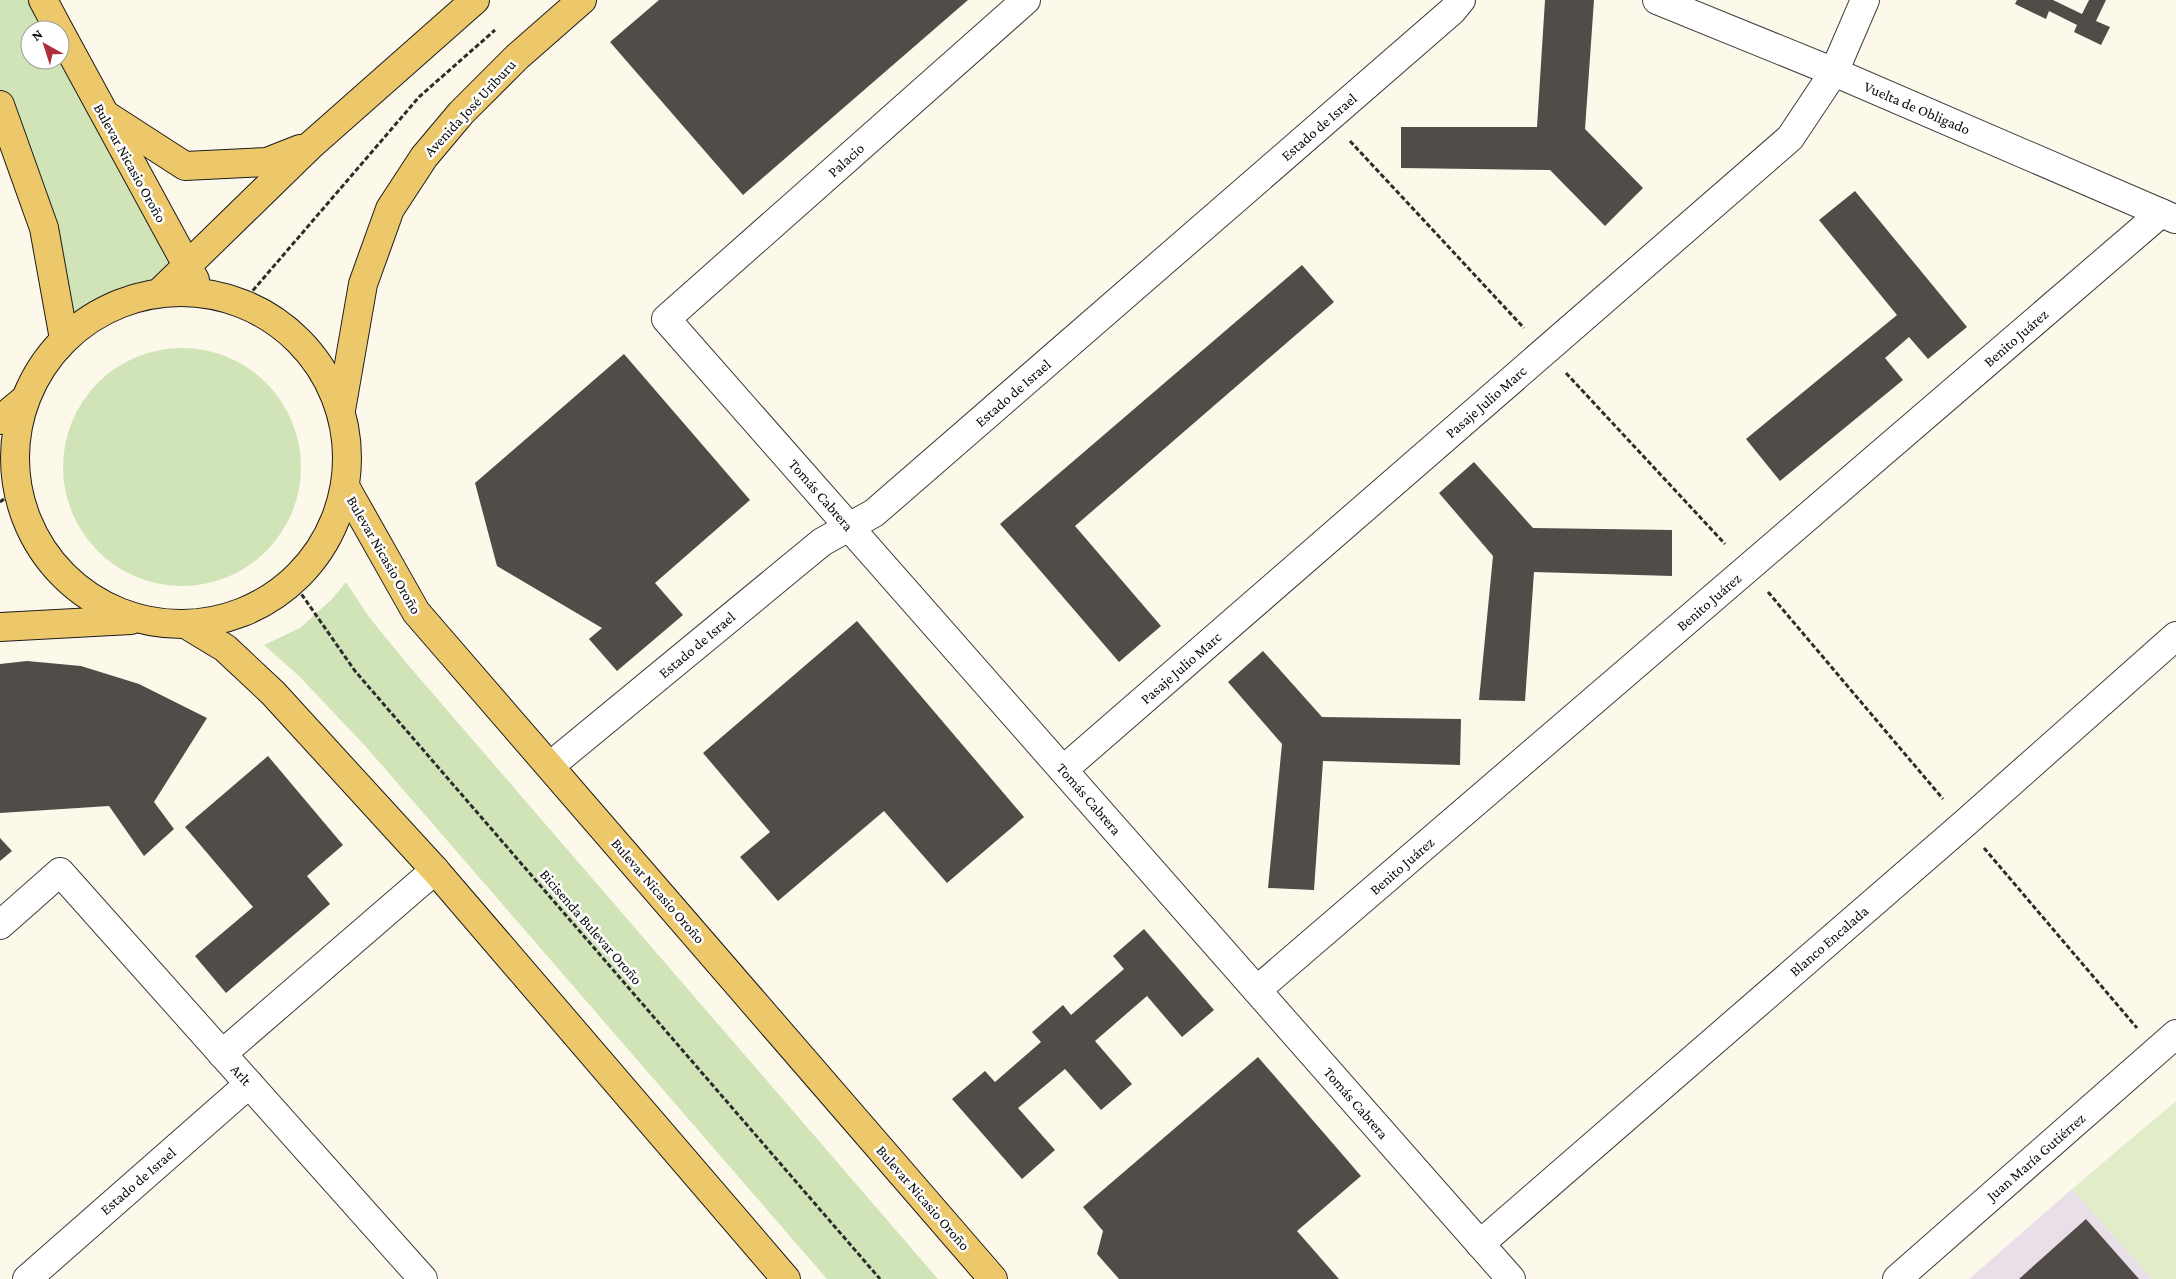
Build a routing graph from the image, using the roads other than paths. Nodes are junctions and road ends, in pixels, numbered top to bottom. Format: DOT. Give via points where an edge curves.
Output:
graph roads {
  1 [pos="43,0"];
  2 [pos="476,0"];
  3 [pos="582,0"];
  4 [pos="1026,0"];
  5 [pos="1461,0"];
  6 [pos="1656,0"];
  7 [pos="1865,0"];
  8 [pos="53,20"];
  9 [pos="70,52"];
  10 [pos="1834,72"];
  11 [pos="0,105"];
  12 [pos="103,113"];
  13 [pos="311,145"];
  14 [pos="2168,216"];
  15 [pos="186,265"];
  16 [pos="160,292"];
  17 [pos="202,292"];
  18 [pos="666,319"];
  19 [pos="64,339"];
  20 [pos="24,400"];
  21 [pos="341,410"];
  22 [pos="0,420"];
  23 [pos="346,488"];
  24 [pos="8,496"];
  25 [pos="849,527"];
  26 [pos="135,619"];
  27 [pos="187,625"];
  28 [pos="0,627"];
  29 [pos="2176,636"];
  30 [pos="550,766"];
  31 [pos="1063,770"];
  32 [pos="435,870"];
  33 [pos="0,925"];
  34 [pos="1257,990"];
  35 [pos="2176,1034"];
  36 [pos="222,1054"];
  37 [pos="249,1084"];
  38 [pos="1480,1244"];
  39 [pos="27,1279"];
  40 [pos="423,1279"];
  41 [pos="786,1279"];
  42 [pos="993,1279"];
  43 [pos="1512,1279"];
  44 [pos="1897,1279"];
  1 -- 8 [label="main road, Bulevar Nicasio Oroño"];
  2 -- 13 [label="main road"];
  3 -- 21 [label="main road, Avenida José Uriburu" via="517,57 461,113 424,157 390,209 363,284"];
  4 -- 18 [label="street, Palacio"];
  5 -- 25 [label="street, Estado de Israel" via="874,513"];
  6 -- 10 [label="street, Vuelta de Obligado"];
  7 -- 10 [label="street, Pasaje Julio Marc"];
  9 -- 12 [label="main road, Bulevar Nicasio Oroño"];
  10 -- 14 [label="street, Vuelta de Obligado"];
  10 -- 31 [label="street, Pasaje Julio Marc" via="1790,138"];
  11 -- 19 [label="main road" via="44,228"];
  12 -- 13 [label="main road" via="185,166 267,162"];
  12 -- 15 [label="main road, Bulevar Nicasio Oroño"];
  13 -- 15 [label="main road"];
  14 -- 34 [label="street, Benito Juárez"];
  15 -- 16 [label="main road"];
  15 -- 17 [label="main road, Bulevar Nicasio Oroño"];
  16 -- 17 [label="main road"];
  16 -- 19 [label="main road" via="119,303 90,318"];
  17 -- 21 [label="main road" via="243,302 304,345"];
  18 -- 25 [label="street, Tomás Cabrera"];
  19 -- 20 [label="main road" via="41,367"];
  20 -- 22 [label="main road"];
  20 -- 24 [label="main road"];
  21 -- 23 [label="main road" via="348,449"];
  23 -- 27 [label="main road" via="327,539 293,582 244,613"];
  23 -- 30 [label="main road, Bulevar Nicasio Oroño" via="416,612"];
  24 -- 26 [label="main road" via="39,547 80,592"];
  25 -- 30 [label="street, Estado de Israel" via="822,542"];
  25 -- 31 [label="street, Tomás Cabrera"];
  26 -- 27 [label="main road"];
  26 -- 28 [label="main road"];
  27 -- 32 [label="main road" via="226,648 273,693"];
  29 -- 38 [label="street, Blanco Encalada"];
  30 -- 42 [label="main road, Bulevar Nicasio Oroño"];
  31 -- 34 [label="street, Tomás Cabrera"];
  32 -- 36 [label="street"];
  32 -- 41 [label="main road"];
  33 -- 36 [label="street, Arlt" via="60,872"];
  34 -- 38 [label="street, Tomás Cabrera"];
  35 -- 44 [label="street, Juan María Gutiérrez"];
  36 -- 37 [label="street, Arlt"];
  37 -- 39 [label="street, Estado de Israel"];
  37 -- 40 [label="street, Arlt"];
  38 -- 43 [label="street, Tomás Cabrera"];
}
